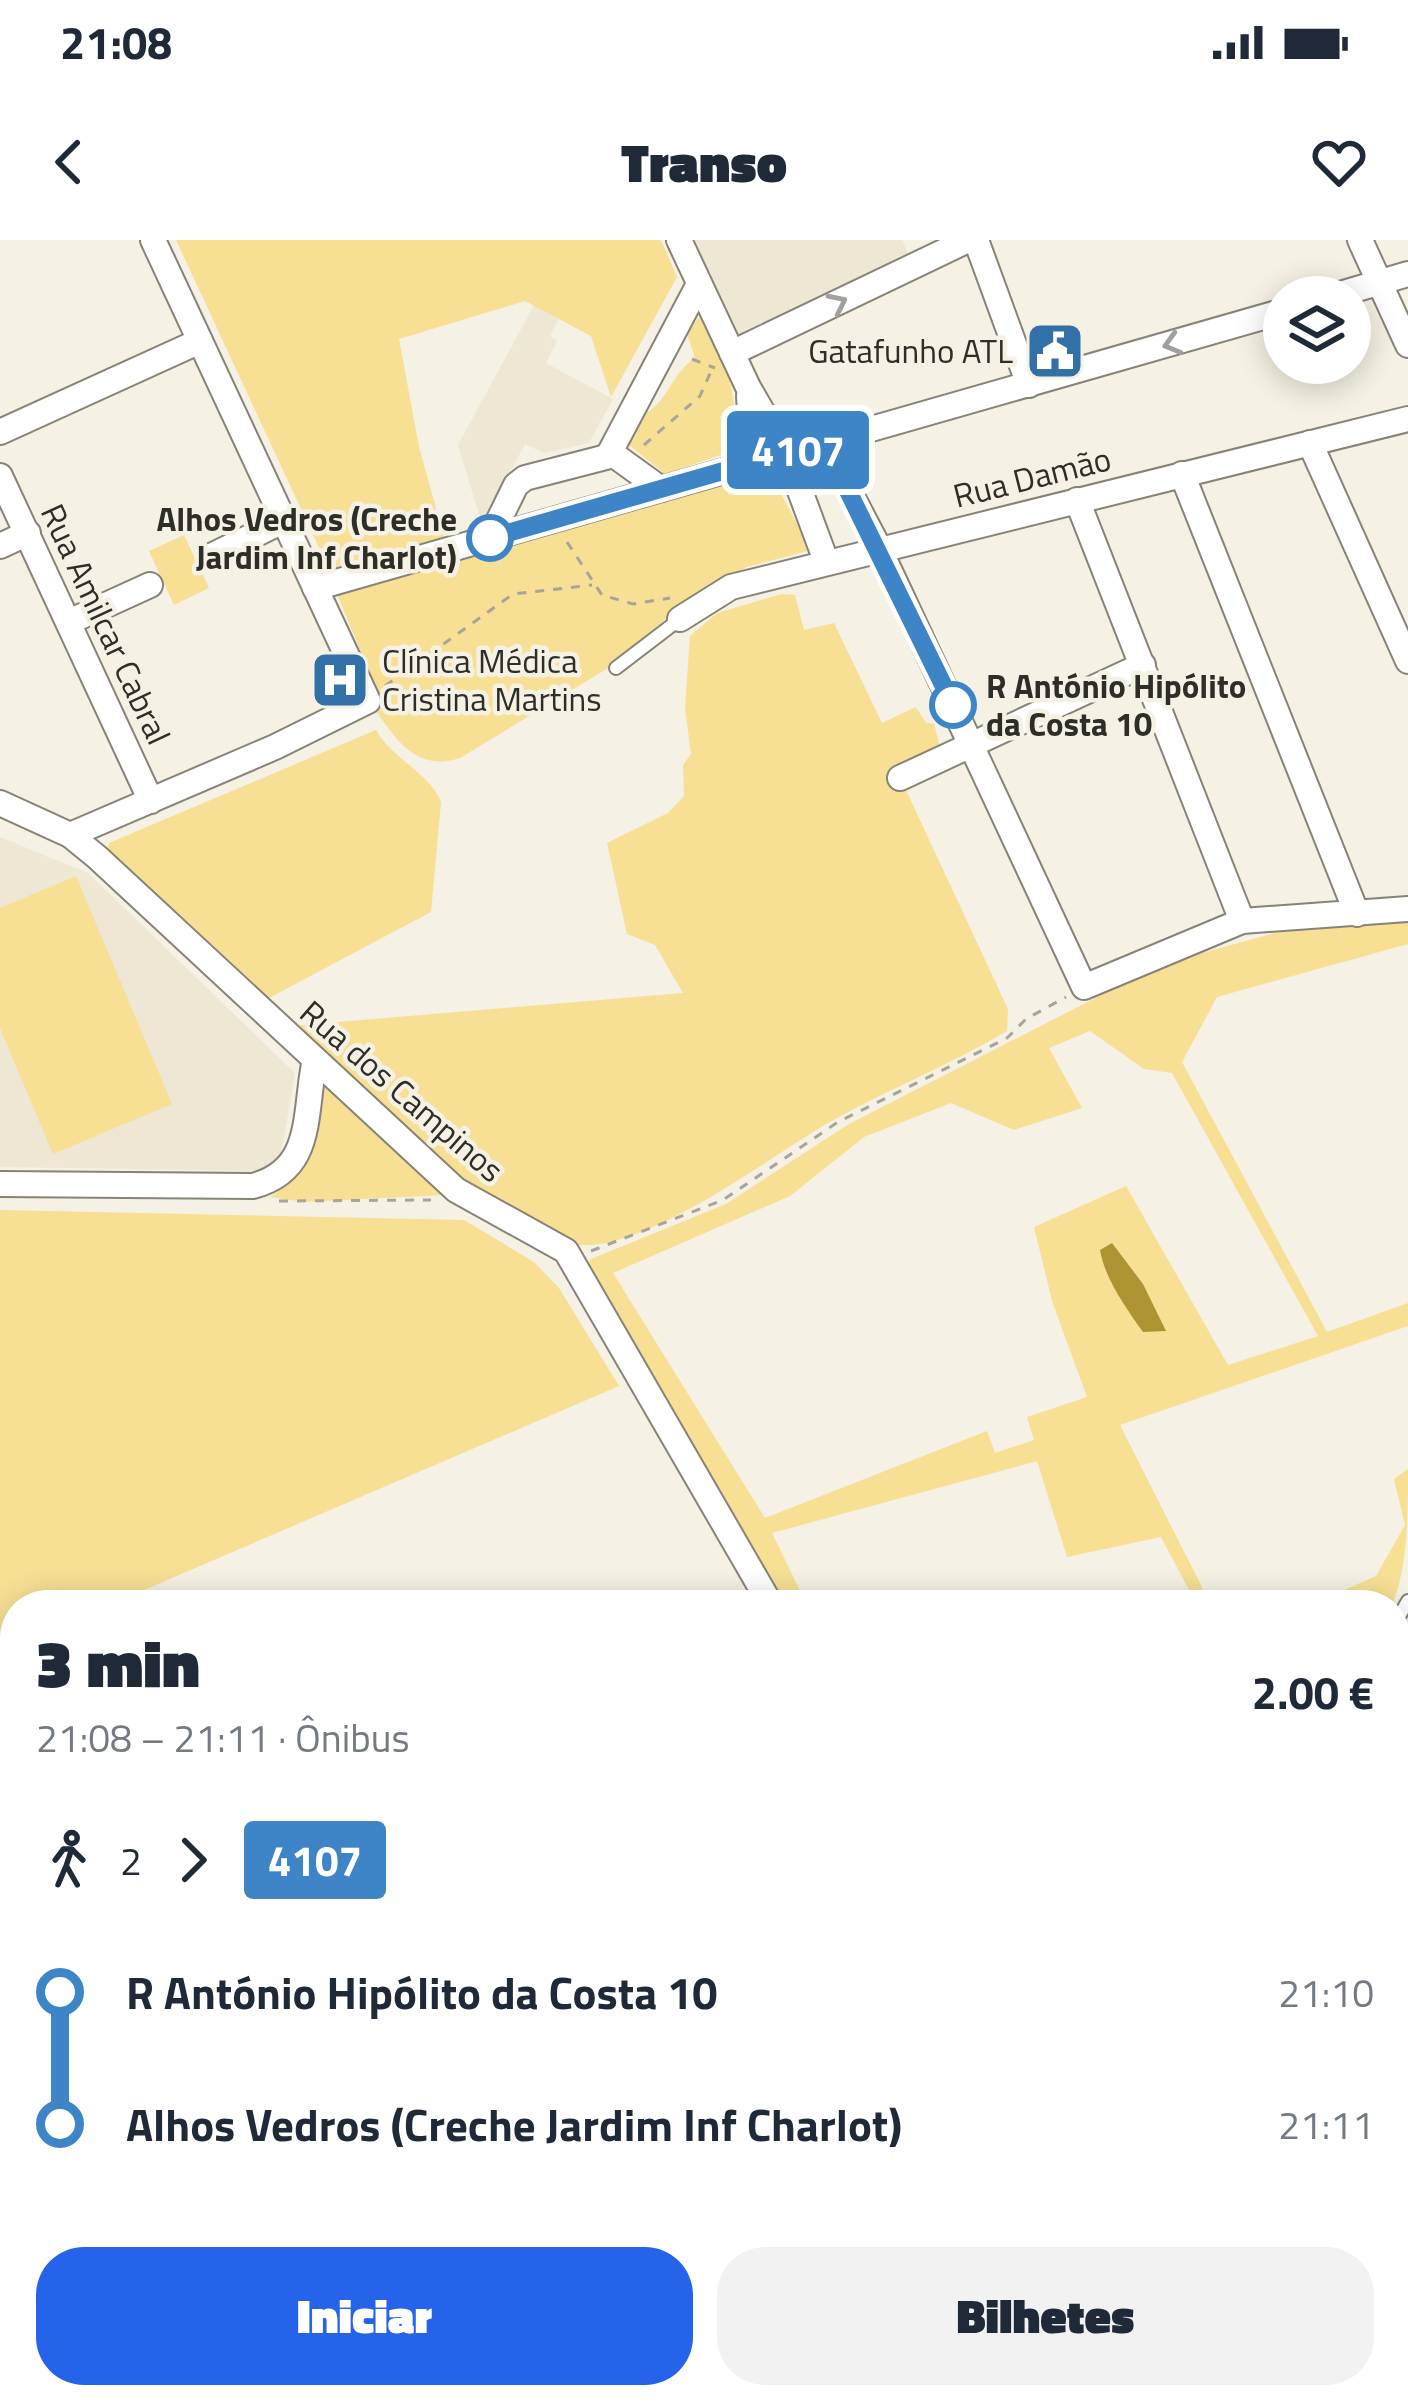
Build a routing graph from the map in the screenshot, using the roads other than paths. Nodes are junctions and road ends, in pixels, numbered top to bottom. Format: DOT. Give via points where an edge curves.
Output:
graph roads {
  1 [pos="153,240"];
  2 [pos="679,240"];
  3 [pos="972,240"];
  4 [pos="1360,240"];
  5 [pos="1408,274"];
  6 [pos="1379,283"];
  7 [pos="699,284"];
  8 [pos="1371,285"];
  9 [pos="1263,316"];
  10 [pos="200,341"];
  11 [pos="1408,345"];
  12 [pos="724,363"];
  13 [pos="1029,385"];
  14 [pos="748,387"];
  15 [pos="1408,418"];
  16 [pos="0,432"];
  17 [pos="824,442"];
  18 [pos="1310,442"];
  19 [pos="786,453"];
  20 [pos="608,456"];
  21 [pos="753,462"];
  22 [pos="1182,474"];
  23 [pos="0,476"];
  24 [pos="661,489"];
  25 [pos="1077,500"];
  26 [pos="284,521"];
  27 [pos="28,533"];
  28 [pos="490,538"];
  29 [pos="0,546"];
  30 [pos="880,548"];
  31 [pos="213,555"];
  32 [pos="826,561"];
  33 [pos="150,585"];
  34 [pos="315,588"];
  35 [pos="676,608"];
  36 [pos="71,621"];
  37 [pos="1408,661"];
  38 [pos="1143,665"];
  39 [pos="616,668"];
  40 [pos="971,744"];
  41 [pos="900,778"];
  42 [pos="152,801"];
  43 [pos="0,802"];
  44 [pos="70,835"];
  45 [pos="1408,909"];
  46 [pos="1357,914"];
  47 [pos="1242,921"];
  48 [pos="314,1064"];
  49 [pos="0,1184"];
  50 [pos="763,1590"];
  1 -- 10 [label="street"];
  2 -- 7 [label="street"];
  12 -- 3 [label="street, one-way"];
  3 -- 13 [label="street"];
  4 -- 6 [label="street"];
  5 -- 6 [label="street"];
  6 -- 8 [label="street"];
  6 -- 11 [label="street"];
  7 -- 12 [label="street"];
  7 -- 20 [label="street"];
  9 -- 13 [label="street, one-way"];
  10 -- 16 [label="street"];
  10 -- 26 [label="street"];
  12 -- 14 [label="street"];
  13 -- 17 [label="street"];
  14 -- 19 [label="street"];
  14 -- 21 [label="street"];
  15 -- 18 [label="street, Rua Damão"];
  17 -- 19 [label="street"];
  17 -- 30 [label="street"];
  18 -- 22 [label="street, Rua Damão"];
  18 -- 37 [label="street"];
  19 -- 21 [label="street"];
  19 -- 32 [label="street"];
  20 -- 24 [label="street"];
  20 -- 28 [label="street" via="519,481"];
  21 -- 24 [label="street"];
  22 -- 25 [label="street, Rua Damão"];
  22 -- 46 [label="street"];
  23 -- 27 [label="street, Rua Amilcar Cabral"];
  24 -- 28 [label="street"];
  25 -- 30 [label="street, Rua Damão"];
  25 -- 38 [label="street"];
  26 -- 31 [label="street"];
  26 -- 34 [label="street"];
  27 -- 29 [label="street"];
  27 -- 36 [label="street, Rua Amilcar Cabral"];
  28 -- 34 [label="street"];
  30 -- 32 [label="street, Rua Damão"];
  30 -- 40 [label="street"];
  32 -- 35 [label="street, Rua Damão"];
  33 -- 36 [label="street"];
  34 -- 42 [label="street" via="368,700"];
  35 -- 39 [label="lane"];
  36 -- 42 [label="street, Rua Amilcar Cabral"];
  38 -- 40 [label="street"];
  38 -- 47 [label="street"];
  40 -- 41 [label="street"];
  40 -- 47 [label="street" via="1084,987"];
  42 -- 44 [label="street"];
  43 -- 44 [label="street, Rua dos Campinos"];
  44 -- 48 [label="street, Rua dos Campinos"];
  45 -- 46 [label="street"];
  46 -- 47 [label="street"];
  48 -- 49 [label="street" via="296,1163 278,1180"];
  48 -- 50 [label="street, Rua dos Campinos" via="469,1200 566,1250"];
}
